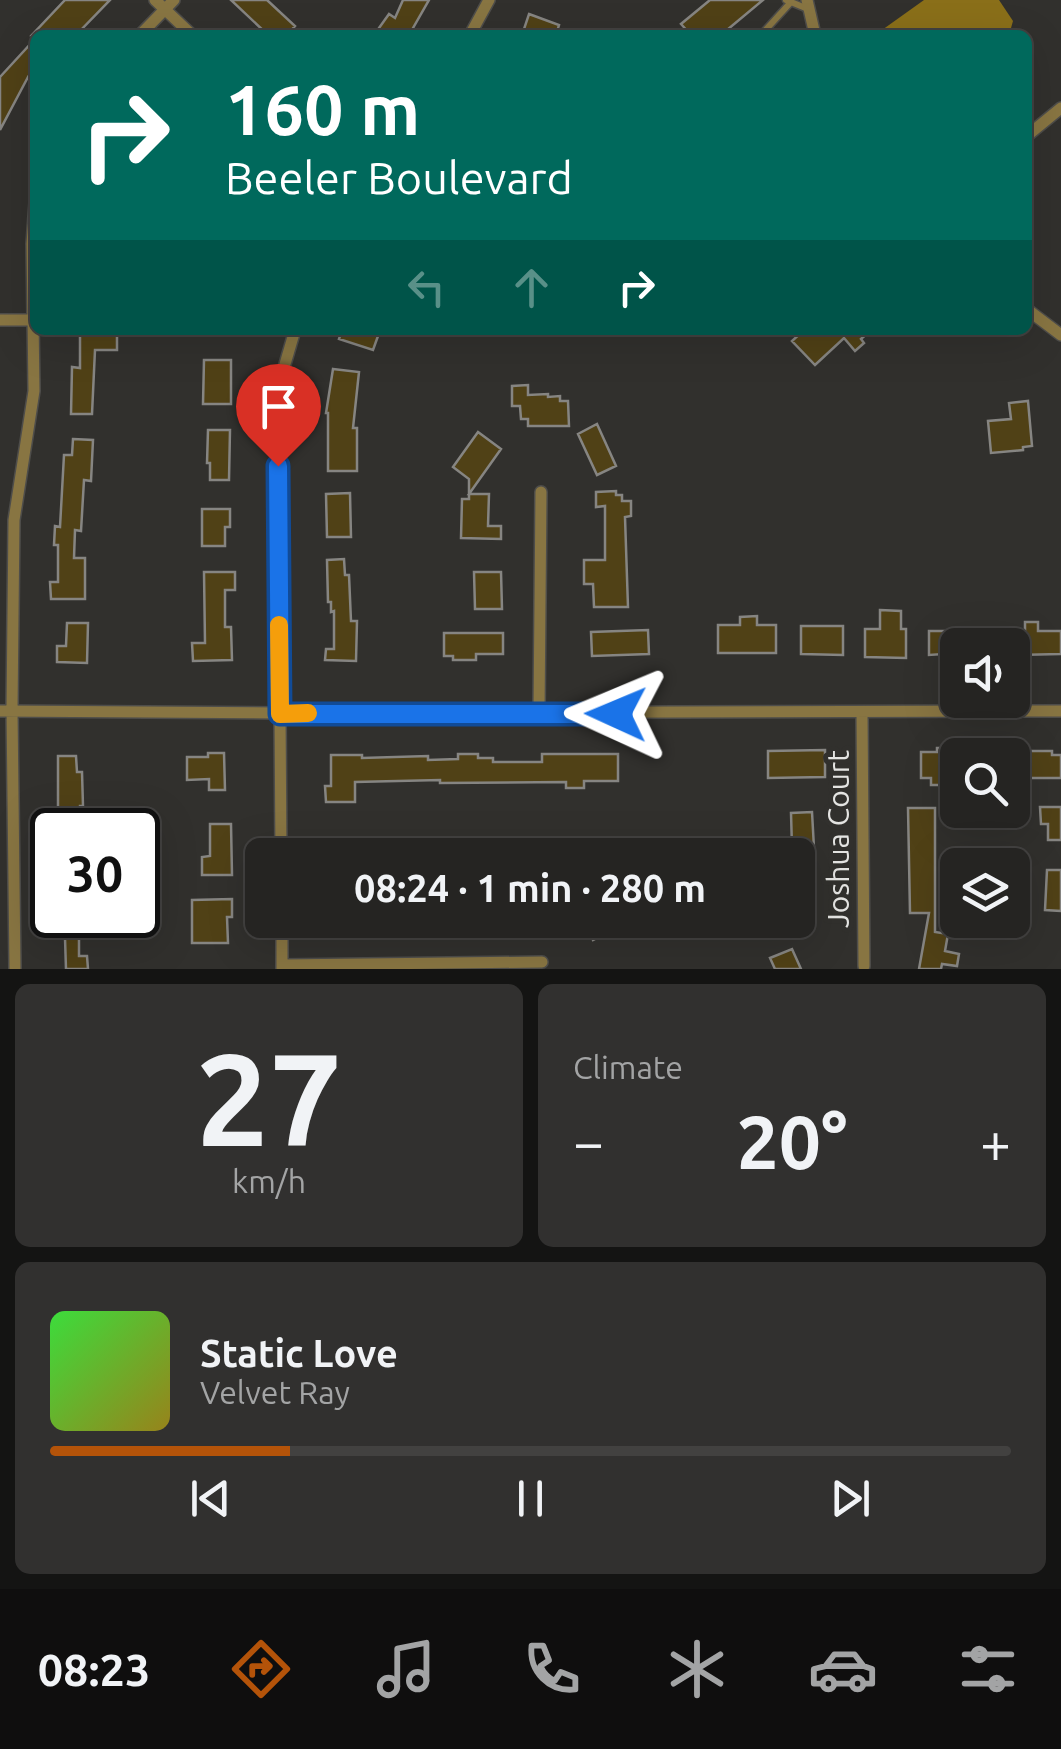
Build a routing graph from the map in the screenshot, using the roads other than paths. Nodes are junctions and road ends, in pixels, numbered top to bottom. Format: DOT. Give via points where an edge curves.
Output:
graph roads {
  1 [pos="489,0"];
  2 [pos="788,1"];
  3 [pos="165,3"];
  4 [pos="808,4"];
  5 [pos="144,30"];
  6 [pos="188,30"];
  7 [pos="473,30"];
  8 [pos="765,30"];
  9 [pos="814,30"];
  10 [pos="1061,108"];
  11 [pos="1032,132"];
  12 [pos="1032,313"];
  13 [pos="0,320"];
  14 [pos="30,320"];
  15 [pos="33,335"];
  16 [pos="293,335"];
  17 [pos="1061,336"];
  18 [pos="540,492"];
  19 [pos="6,711"];
  20 [pos="1061,711"];
  21 [pos="862,712"];
  22 [pos="539,713"];
  23 [pos="280,714"];
  24 [pos="281,838"];
  25 [pos="282,938"];
  26 [pos="542,962"];
  27 [pos="864,966"];
  28 [pos="282,967"];
  29 [pos="15,969"];
  1 -- 7 [label="street"];
  2 -- 4 [label="lane"];
  2 -- 8 [label="lane"];
  3 -- 5 [label="street"];
  3 -- 6 [label="street"];
  4 -- 9 [label="street"];
  10 -- 11 [label="street"];
  12 -- 17 [label="street"];
  13 -- 14 [label="street"];
  15 -- 19 [label="street" via="34,391 14,520"];
  16 -- 23 [label="street" via="278,431"];
  18 -- 22 [label="street"];
  19 -- 23 [label="street"];
  19 -- 29 [label="street"];
  20 -- 21 [label="street"];
  21 -- 22 [label="street"];
  21 -- 27 [label="street, Joshua Court"];
  22 -- 23 [label="street"];
  23 -- 24 [label="street"];
  25 -- 28 [label="street"];
  26 -- 28 [label="street"];
}
